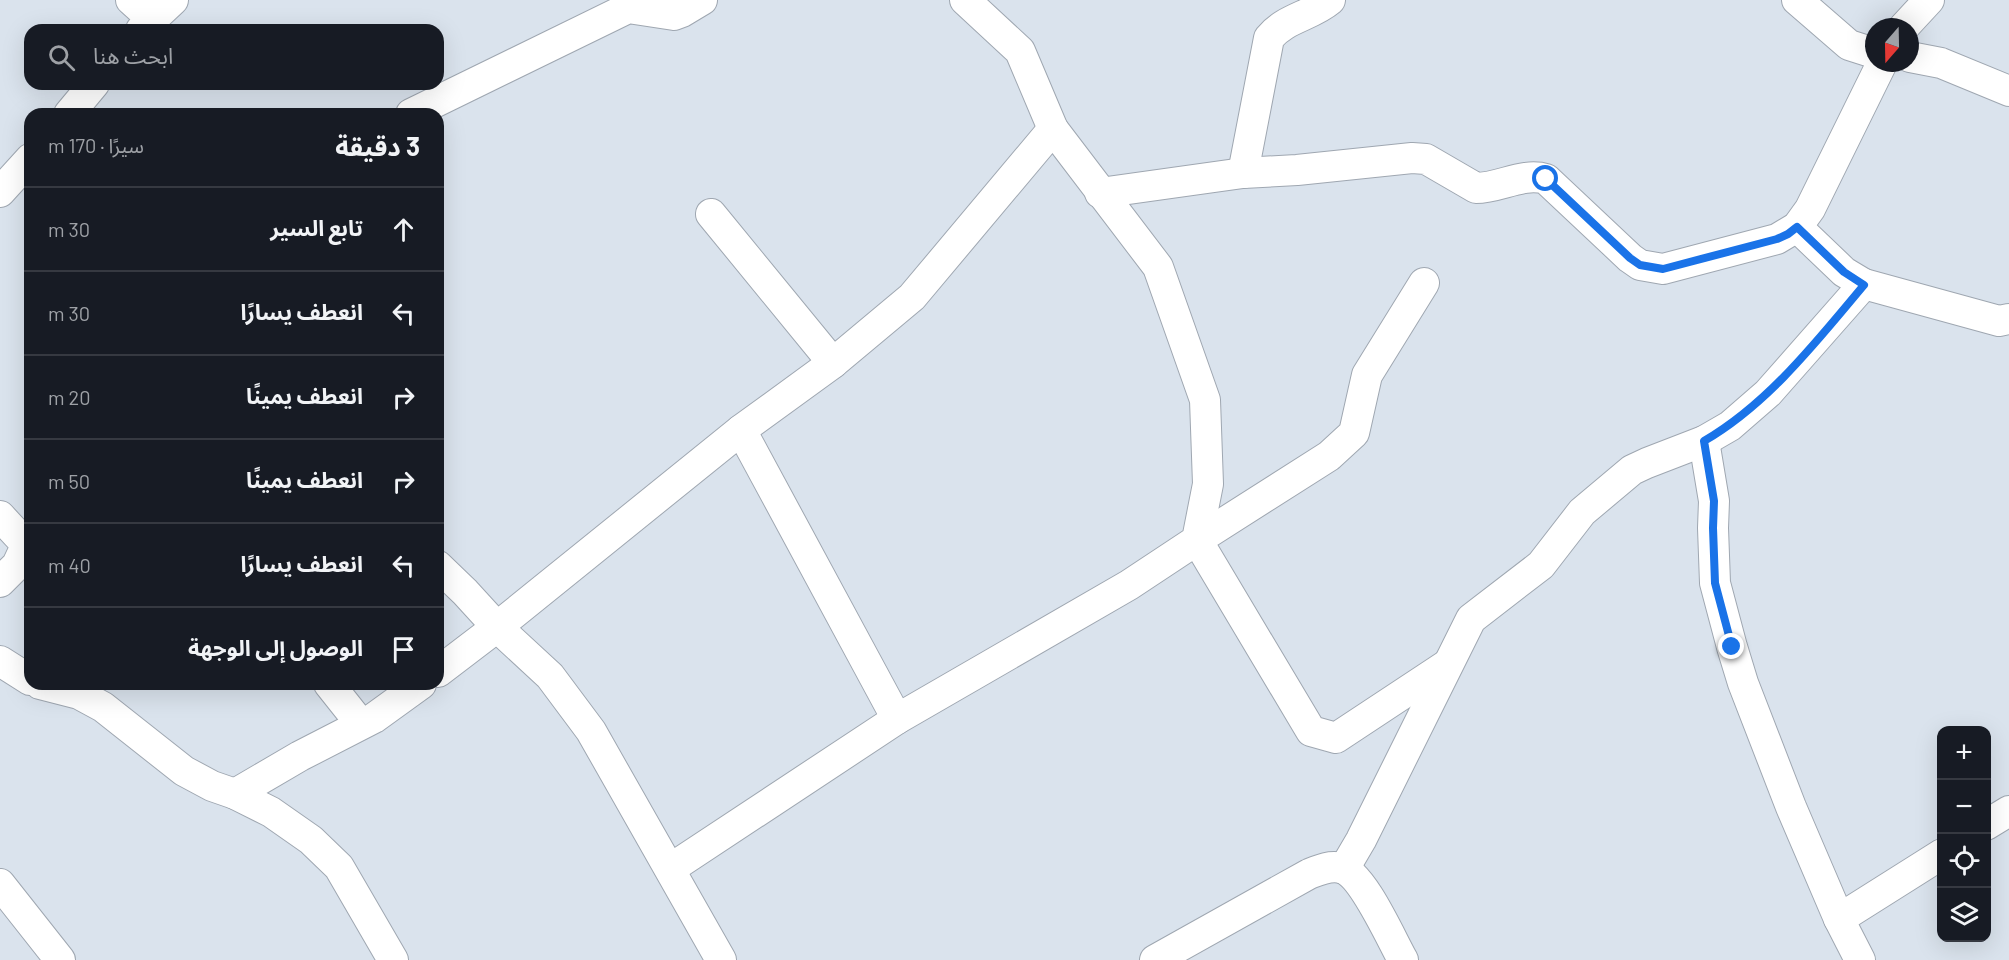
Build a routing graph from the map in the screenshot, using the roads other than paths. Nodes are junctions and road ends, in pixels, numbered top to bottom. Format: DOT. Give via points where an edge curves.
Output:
graph roads {
  1 [pos="702,0"];
  2 [pos="965,0"];
  3 [pos="1330,0"];
  4 [pos="1797,0"];
  5 [pos="1929,0"];
  6 [pos="1912,18"];
  7 [pos="1865,50"];
  8 [pos="1919,58"];
  9 [pos="1878,72"];
  10 [pos="89,90"];
  11 [pos="2009,91"];
  12 [pos="74,108"];
  13 [pos="423,108"];
  14 [pos="1053,129"];
  15 [pos="24,166"];
  16 [pos="1243,173"];
  17 [pos="0,192"];
  18 [pos="1100,193"];
  19 [pos="711,214"];
  20 [pos="1797,227"];
  21 [pos="1424,283"];
  22 [pos="1864,285"];
  23 [pos="2009,320"];
  24 [pos="833,363"];
  25 [pos="741,430"];
  26 [pos="1704,441"];
  27 [pos="0,516"];
  28 [pos="1197,540"];
  29 [pos="24,544"];
  30 [pos="24,550"];
  31 [pos="444,572"];
  32 [pos="0,582"];
  33 [pos="497,627"];
  34 [pos="0,661"];
  35 [pos="1449,664"];
  36 [pos="444,667"];
  37 [pos="24,676"];
  38 [pos="63,690"];
  39 [pos="334,690"];
  40 [pos="414,690"];
  41 [pos="897,719"];
  42 [pos="360,723"];
  43 [pos="235,794"];
  44 [pos="2009,811"];
  45 [pos="1991,822"];
  46 [pos="1937,857"];
  47 [pos="670,869"];
  48 [pos="1344,869"];
  49 [pos="0,884"];
  50 [pos="1839,920"];
  51 [pos="60,960"];
  52 [pos="393,960"];
  53 [pos="721,960"];
  54 [pos="1155,960"];
  55 [pos="1402,960"];
  56 [pos="1860,960"];
  1 -- 13 [label="street" via="674,15 628,8"];
  2 -- 14 [label="street" via="1020,51"];
  3 -- 16 [label="street" via="1281,26 1269,38"];
  4 -- 7 [label="street" via="1849,45"];
  5 -- 6 [label="street"];
  8 -- 11 [label="street" via="1947,65"];
  9 -- 20 [label="street" via="1810,209"];
  10 -- 12 [label="street"];
  14 -- 18 [label="street"];
  14 -- 24 [label="street" via="912,297"];
  15 -- 17 [label="street"];
  16 -- 18 [label="street"];
  16 -- 20 [label="street" via="1412,158 1426,159 1476,188 1538,176 1546,179 1630,258 1650,268 1663,269 1777,239"];
  18 -- 28 [label="street" via="1158,267 1205,400 1208,484"];
  19 -- 24 [label="street"];
  20 -- 22 [label="street" via="1844,272"];
  21 -- 28 [label="street" via="1367,375 1354,434 1329,456"];
  22 -- 23 [label="street" via="1999,321"];
  22 -- 26 [label="street" via="1768,393 1730,426"];
  24 -- 25 [label="street"];
  25 -- 33 [label="street"];
  25 -- 41 [label="street"];
  26 -- 35 [label="street" via="1632,470 1582,512 1541,565 1471,620"];
  26 -- 50 [label="street" via="1714,501 1715,583 1732,647 1791,807"];
  27 -- 29 [label="street"];
  28 -- 35 [label="street" via="1311,731 1336,738"];
  28 -- 41 [label="street" via="1129,585"];
  30 -- 32 [label="street" via="17,566"];
  31 -- 33 [label="street"];
  33 -- 36 [label="street"];
  33 -- 47 [label="street" via="550,676 591,731"];
  34 -- 37 [label="street"];
  35 -- 48 [label="street"];
  38 -- 43 [label="street" via="103,707 184,771"];
  39 -- 42 [label="street"];
  40 -- 42 [label="street" via="388,710"];
  41 -- 47 [label="street"];
  42 -- 43 [label="street"];
  43 -- 52 [label="street" via="311,840 339,867"];
  44 -- 45 [label="street"];
  46 -- 50 [label="street"];
  47 -- 53 [label="street"];
  48 -- 54 [label="street" via="1328,867 1309,874"];
  48 -- 55 [label="street" via="1368,895"];
  49 -- 51 [label="street"];
  50 -- 56 [label="street"];
}
